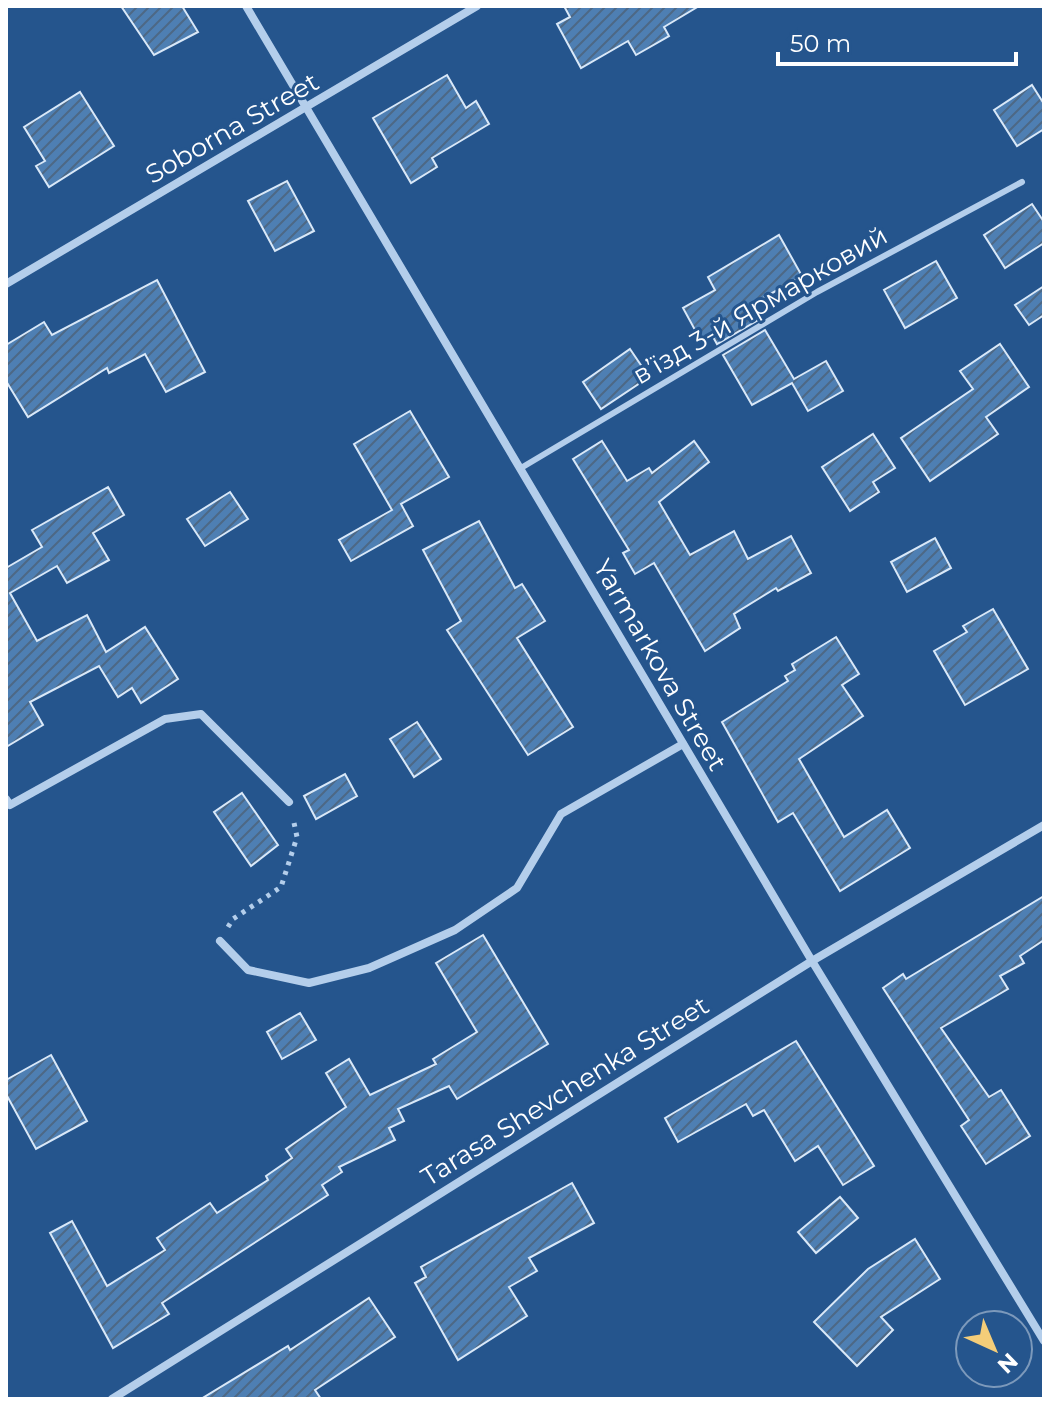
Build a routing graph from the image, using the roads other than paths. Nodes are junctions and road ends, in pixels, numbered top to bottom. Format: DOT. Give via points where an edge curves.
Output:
graph roads {
  1 [pos="246,6"];
  2 [pos="477,6"];
  3 [pos="309,107"];
  4 [pos="1022,182"];
  5 [pos="6,284"];
  6 [pos="521,468"];
  7 [pos="683,744"];
  8 [pos="6,799"];
  9 [pos="289,802"];
  10 [pos="1044,825"];
  11 [pos="220,941"];
  12 [pos="812,961"];
  13 [pos="1044,1341"];
  14 [pos="112,1399"];
  1 -- 3 [label="street, Yarmarkova Street"];
  2 -- 3 [label="street, Soborna Street"];
  3 -- 5 [label="street, Soborna Street"];
  3 -- 6 [label="street, Yarmarkova Street"];
  4 -- 6 [label="lane, в’їзд 3-й Ярмарковий" via="817,292"];
  6 -- 7 [label="street, Yarmarkova Street"];
  7 -- 11 [label="street" via="561,814 517,888 455,930 369,968 309,983 248,970"];
  7 -- 12 [label="street, Yarmarkova Street"];
  8 -- 9 [label="street" via="10,805 165,719 201,714"];
  10 -- 12 [label="street, Tarasa Shevchenka Street"];
  12 -- 13 [label="street, Yarmarkova Street"];
  12 -- 14 [label="street, Tarasa Shevchenka Street"];
}
